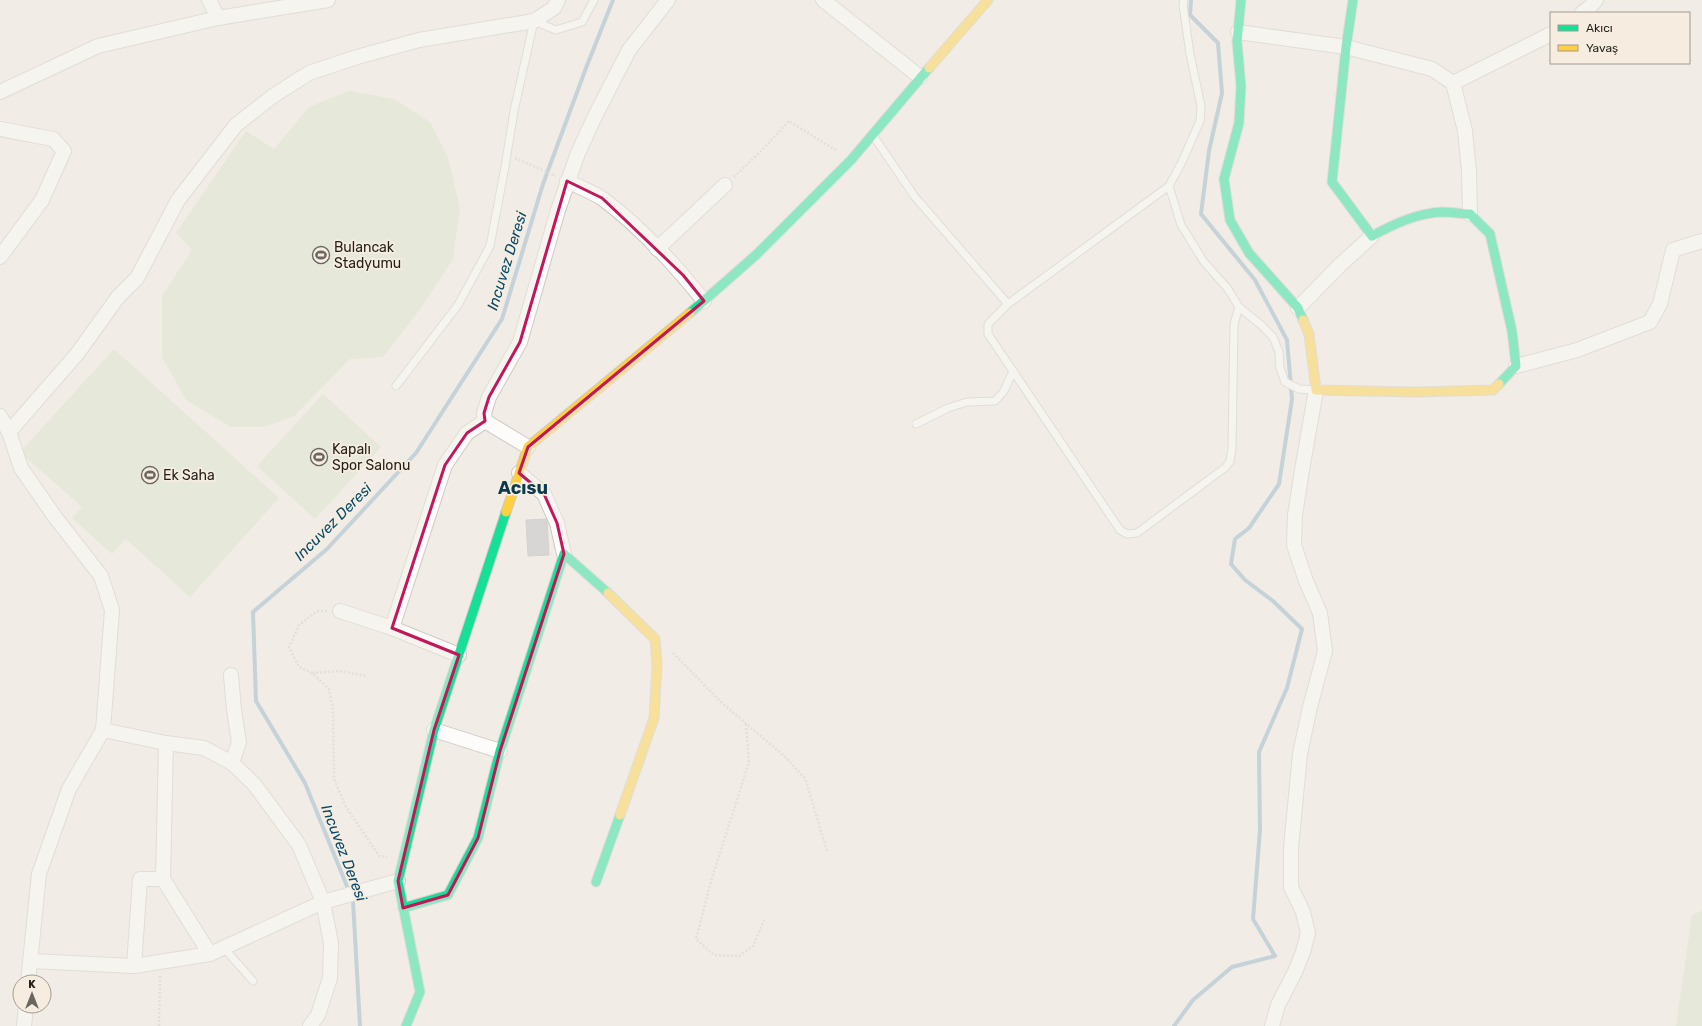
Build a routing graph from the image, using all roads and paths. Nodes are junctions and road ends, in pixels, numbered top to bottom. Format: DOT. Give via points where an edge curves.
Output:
graph roads {
  1 [pos="209,0"];
  2 [pos="328,0"];
  3 [pos="558,0"];
  4 [pos="594,0"];
  5 [pos="668,0"];
  6 [pos="823,0"];
  7 [pos="988,0"];
  8 [pos="1184,0"];
  9 [pos="1241,0"];
  10 [pos="1353,0"];
  11 [pos="218,18"];
  12 [pos="534,22"];
  13 [pos="1238,32"];
  14 [pos="1550,34"];
  15 [pos="1346,47"];
  16 [pos="920,78"];
  17 [pos="1453,83"];
  18 [pos="0,92"];
  19 [pos="0,129"];
  20 [pos="872,135"];
  21 [pos="852,160"];
  22 [pos="522,161"];
  23 [pos="564,179"];
  24 [pos="725,185"];
  25 [pos="1169,186"];
  26 [pos="1470,214"];
  27 [pos="1372,236"];
  28 [pos="1702,241"];
  29 [pos="657,249"];
  30 [pos="0,257"];
  31 [pos="704,301"];
  32 [pos="1008,304"];
  33 [pos="1239,307"];
  34 [pos="1298,308"];
  35 [pos="1516,366"];
  36 [pos="1013,370"];
  37 [pos="396,386"];
  38 [pos="1316,390"];
  39 [pos="0,416"];
  40 [pos="485,421"];
  41 [pos="916,424"];
  42 [pos="10,432"];
  43 [pos="528,447"];
  44 [pos="519,473"];
  45 [pos="564,554"];
  46 [pos="340,611"];
  47 [pos="392,628"];
  48 [pos="672,653"];
  49 [pos="459,655"];
  50 [pos="312,673"];
  51 [pos="231,675"];
  52 [pos="366,676"];
  53 [pos="746,724"];
  54 [pos="103,730"];
  55 [pos="434,730"];
  56 [pos="166,743"];
  57 [pos="500,751"];
  58 [pos="232,762"];
  59 [pos="827,851"];
  60 [pos="403,859"];
  61 [pos="162,879"];
  62 [pos="398,881"];
  63 [pos="596,882"];
  64 [pos="323,902"];
  65 [pos="403,908"];
  66 [pos="764,920"];
  67 [pos="224,948"];
  68 [pos="210,954"];
  69 [pos="31,961"];
  70 [pos="161,962"];
  71 [pos="134,966"];
  72 [pos="29,974"];
  73 [pos="252,981"];
  74 [pos="25,1014"];
  75 [pos="24,1026"];
  76 [pos="160,1026"];
  77 [pos="310,1026"];
  78 [pos="406,1026"];
  79 [pos="1272,1026"];
  1 -- 11 [label="street"];
  2 -- 11 [label="street"];
  3 -- 12 [label="street" via="554,8"];
  4 -- 12 [label="lane" via="582,22 556,30"];
  5 -- 23 [label="street" via="629,50"];
  6 -- 16 [label="street"];
  7 -- 16 [label="street"];
  8 -- 25 [label="lane" via="1190,54 1201,106 1200,121"];
  9 -- 13 [label="street"];
  10 -- 15 [label="street"];
  11 -- 18 [label="street" via="98,46"];
  12 -- 37 [label="lane" via="514,111 490,246 458,305"];
  12 -- 42 [label="street" via="419,40 308,73 236,125 178,200 137,278 118,297 77,354"];
  13 -- 15 [label="street"];
  13 -- 34 [label="street" via="1241,86 1239,123 1224,178 1230,220 1249,254"];
  14 -- 17 [label="street"];
  15 -- 17 [label="street" via="1432,69"];
  15 -- 27 [label="street" via="1332,182"];
  16 -- 20 [label="street"];
  17 -- 26 [label="street" via="1466,131"];
  19 -- 30 [label="street" via="53,139 64,151 42,200"];
  20 -- 21 [label="street"];
  20 -- 32 [label="lane" via="915,197"];
  21 -- 24 [label="path" via="789,121"];
  21 -- 31 [label="street" via="757,254"];
  22 -- 23 [label="path"];
  23 -- 29 [label="street" via="602,198"];
  23 -- 40 [label="street" via="558,210 520,342 489,398 484,414"];
  24 -- 29 [label="street"];
  25 -- 32 [label="lane"];
  25 -- 33 [label="lane" via="1181,225 1204,262 1228,289"];
  26 -- 27 [label="street" via="1441,212 1413,217"];
  26 -- 35 [label="street" via="1490,234 1512,331"];
  27 -- 34 [label="street"];
  28 -- 35 [label="street" via="1673,250 1660,304 1650,322 1577,350"];
  29 -- 31 [label="street" via="684,275"];
  31 -- 43 [label="street"];
  32 -- 36 [label="lane" via="988,324 988,334"];
  33 -- 36 [label="lane" via="1234,324 1230,461 1226,467 1138,533 1127,534 1120,530"];
  33 -- 38 [label="lane" via="1273,337 1285,382 1299,389"];
  34 -- 38 [label="street" via="1309,334"];
  35 -- 38 [label="street" via="1493,390"];
  36 -- 41 [label="lane" via="1004,391 995,401 967,402 948,408"];
  38 -- 79 [label="street" via="1295,515 1294,545 1320,613 1325,651 1300,754 1291,848 1291,887 1303,912 1308,933 1303,952 1278,1005"];
  39 -- 42 [label="street"];
  40 -- 43 [label="street"];
  40 -- 47 [label="street" via="467,433 445,465"];
  42 -- 54 [label="street" via="21,468 101,576 112,610"];
  43 -- 44 [label="street"];
  44 -- 45 [label="street" via="544,494 557,523"];
  44 -- 49 [label="street"];
  45 -- 57 [label="street"];
  45 -- 63 [label="street" via="616,599 655,639 657,665 654,718"];
  46 -- 47 [label="street"];
  46 -- 50 [label="path" via="317,610 299,625 289,647 299,667"];
  47 -- 49 [label="street"];
  48 -- 53 [label="path"];
  49 -- 55 [label="street"];
  50 -- 52 [label="path" via="340,671"];
  50 -- 60 [label="path" via="329,689 333,710 334,779 346,807 379,856"];
  51 -- 58 [label="street" via="239,742"];
  53 -- 59 [label="path" via="782,754 805,778"];
  53 -- 66 [label="path" via="749,762 712,878 696,939 714,955 739,956 753,946"];
  54 -- 56 [label="street"];
  54 -- 69 [label="street" via="69,789 39,874"];
  55 -- 57 [label="street"];
  55 -- 60 [label="street"];
  56 -- 58 [label="street" via="204,748"];
  56 -- 61 [label="street"];
  57 -- 65 [label="street" via="478,838 448,895"];
  58 -- 64 [label="street" via="254,784 300,845"];
  60 -- 62 [label="street"];
  61 -- 68 [label="street"];
  61 -- 71 [label="street" via="140,879"];
  62 -- 64 [label="street"];
  62 -- 65 [label="street"];
  64 -- 67 [label="street"];
  64 -- 77 [label="street" via="331,943 330,978 318,1015"];
  65 -- 78 [label="street" via="420,992"];
  67 -- 68 [label="street"];
  67 -- 73 [label="lane"];
  68 -- 70 [label="street"];
  69 -- 71 [label="street"];
  69 -- 72 [label="street"];
  70 -- 71 [label="street"];
  70 -- 76 [label="path"];
  74 -- 75 [label="street"];
}
